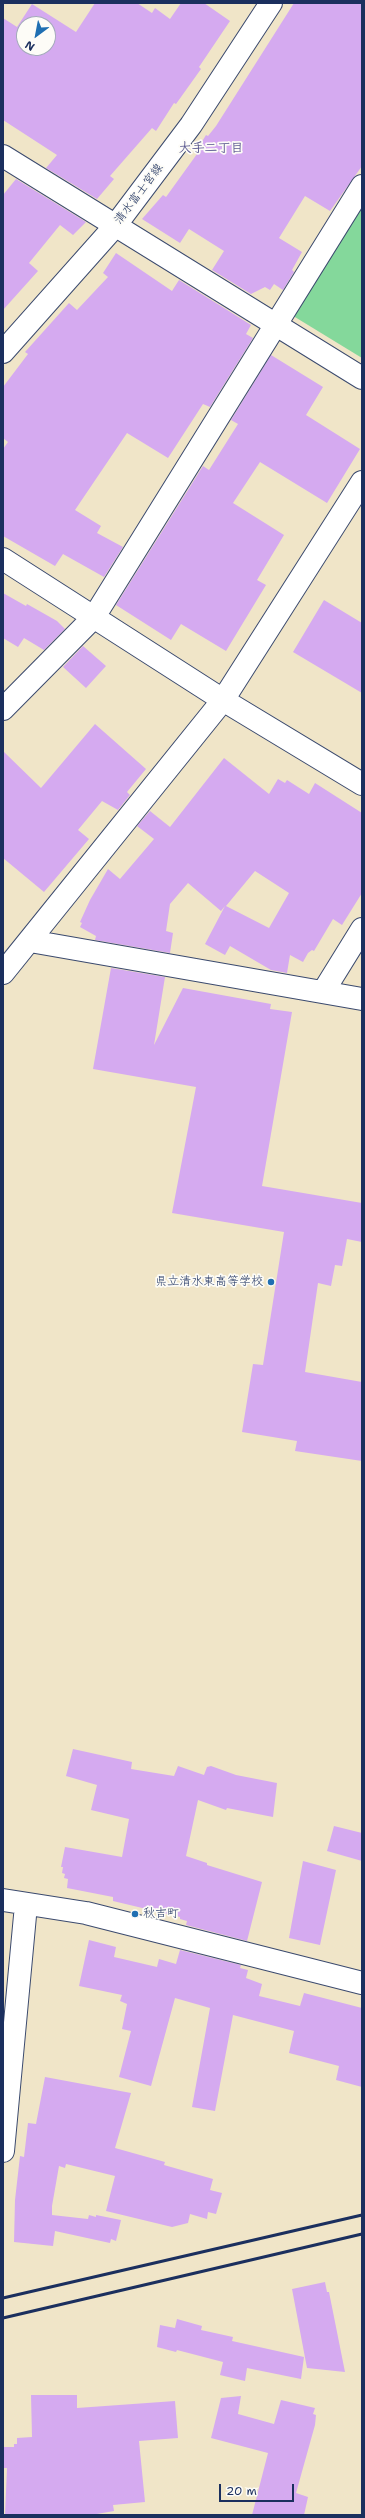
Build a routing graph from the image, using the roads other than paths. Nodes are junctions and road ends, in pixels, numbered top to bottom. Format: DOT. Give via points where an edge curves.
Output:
graph roads {
  1 [pos="271,3"];
  2 [pos="3,156"];
  3 [pos="362,186"];
  4 [pos="115,226"];
  5 [pos="276,325"];
  6 [pos="3,352"];
  7 [pos="362,378"];
  8 [pos="362,482"];
  9 [pos="3,558"];
  10 [pos="94,617"];
  11 [pos="223,700"];
  12 [pos="3,708"];
  13 [pos="362,784"];
  14 [pos="362,929"];
  15 [pos="30,941"];
  16 [pos="3,973"];
  17 [pos="324,992"];
  18 [pos="362,999"];
  19 [pos="3,1900"];
  20 [pos="26,1905"];
  21 [pos="362,1983"];
  22 [pos="3,2151"];
  1 -- 4 [label="street, 清水富士宮線" via="192,125"];
  2 -- 4 [label="street"];
  3 -- 5 [label="street"];
  4 -- 5 [label="street"];
  4 -- 6 [label="street, 清水富士宮線"];
  5 -- 7 [label="street"];
  5 -- 10 [label="street"];
  8 -- 11 [label="street"];
  9 -- 10 [label="street"];
  10 -- 11 [label="street"];
  10 -- 12 [label="street"];
  11 -- 13 [label="street"];
  11 -- 15 [label="street"];
  14 -- 17 [label="street"];
  15 -- 16 [label="street"];
  15 -- 17 [label="street"];
  17 -- 18 [label="street"];
  19 -- 20 [label="street"];
  20 -- 21 [label="street" via="86,1913"];
  20 -- 22 [label="street"];
}
